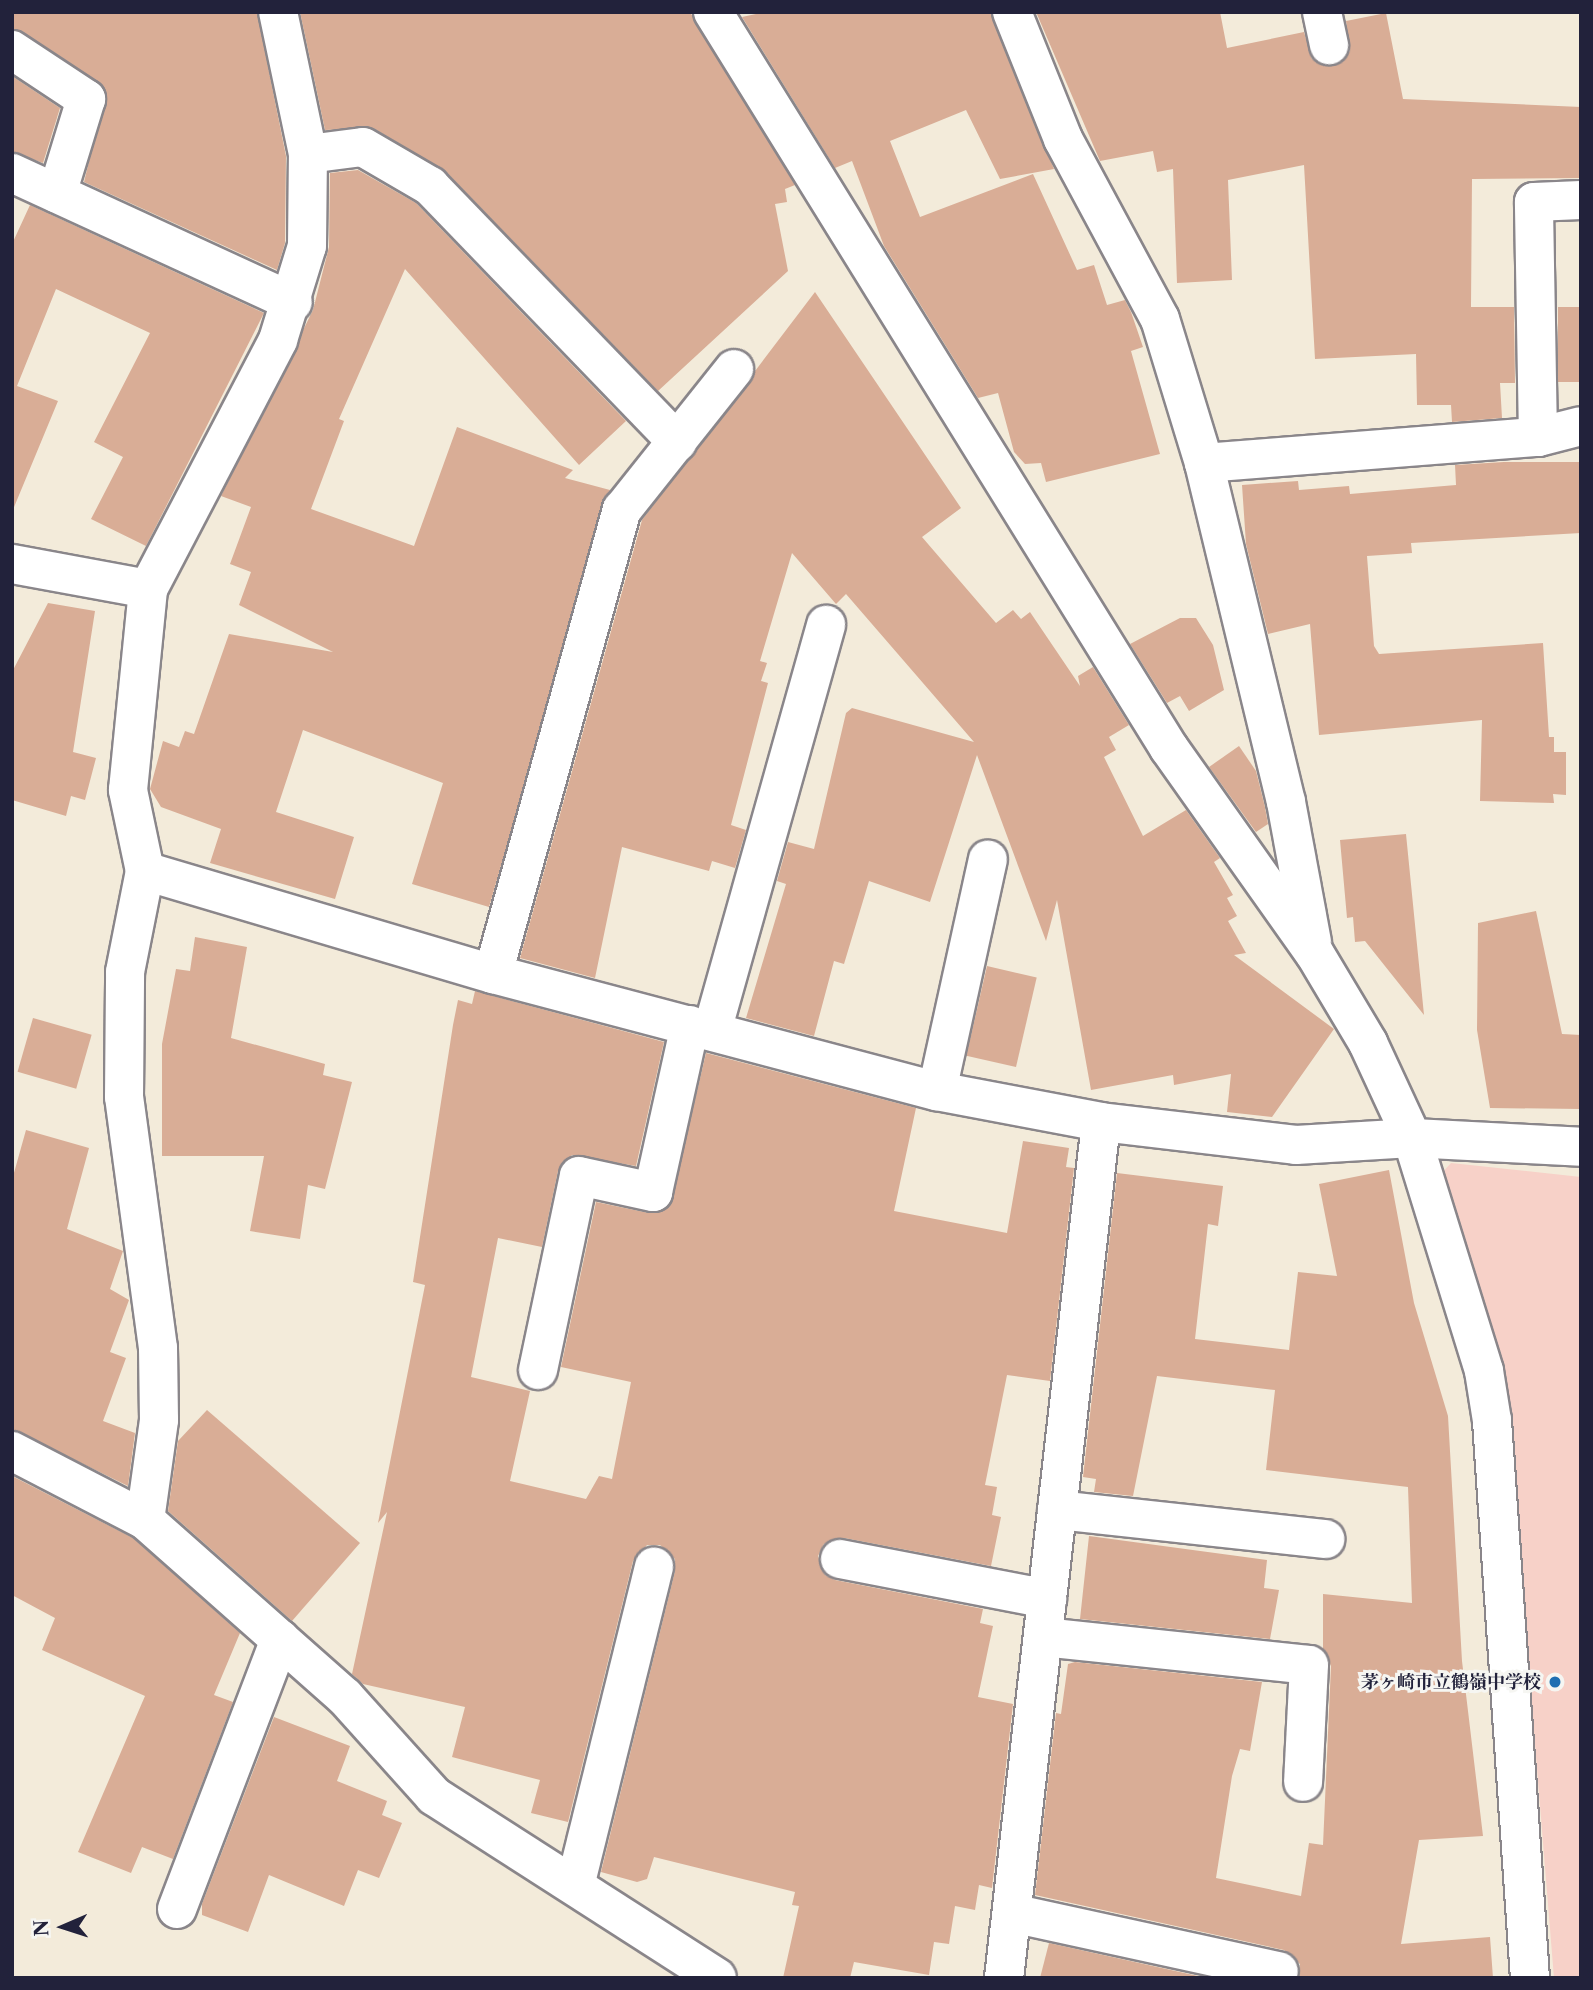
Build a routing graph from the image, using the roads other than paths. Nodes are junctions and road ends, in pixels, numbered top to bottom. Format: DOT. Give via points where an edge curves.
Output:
graph roads {
  1 [pos="278,12"];
  2 [pos="713,12"];
  3 [pos="1013,12"];
  4 [pos="12,50"];
  5 [pos="308,154"];
  6 [pos="12,173"];
  7 [pos="57,194"];
  8 [pos="1581,200"];
  9 [pos="293,302"];
  10 [pos="734,369"];
  11 [pos="1581,426"];
  12 [pos="1538,437"];
  13 [pos="677,442"];
  14 [pos="1204,463"];
  15 [pos="12,564"];
  16 [pos="148,589"];
  17 [pos="826,625"];
  18 [pos="988,860"];
  19 [pos="145,871"];
  20 [pos="1315,954"];
  21 [pos="493,974"];
  22 [pos="701,1028"];
  23 [pos="937,1091"];
  24 [pos="1101,1122"];
  25 [pos="1412,1138"];
  26 [pos="1581,1147"];
  27 [pos="538,1370"];
  28 [pos="12,1451"];
  29 [pos="1057,1510"];
  30 [pos="145,1520"];
  31 [pos="1325,1539"];
  32 [pos="840,1559"];
  33 [pos="654,1566"];
  34 [pos="1047,1599"];
  35 [pos="1043,1637"];
  36 [pos="279,1639"];
  37 [pos="1303,1782"];
  38 [pos="576,1882"];
  39 [pos="177,1909"];
  40 [pos="1012,1913"];
  41 [pos="1279,1970"];
  42 [pos="717,1978"];
  43 [pos="1004,1978"];
  44 [pos="1530,1978"];
  1 -- 5 [label="street"];
  2 -- 20 [label="street" via="1169,748"];
  3 -- 14 [label="street" via="1063,139 1160,319"];
  4 -- 7 [label="street" via="86,99"];
  5 -- 9 [label="street" via="307,246"];
  5 -- 13 [label="street" via="363,147 430,186"];
  6 -- 7 [label="street"];
  7 -- 9 [label="street"];
  8 -- 12 [label="street" via="1534,202"];
  9 -- 16 [label="street"];
  10 -- 13 [label="street"];
  11 -- 12 [label="street"];
  12 -- 14 [label="street"];
  13 -- 21 [label="street" via="622,510"];
  14 -- 20 [label="street" via="1286,802"];
  15 -- 16 [label="street"];
  16 -- 19 [label="street" via="128,790"];
  17 -- 22 [label="street"];
  18 -- 23 [label="street"];
  19 -- 21 [label="street"];
  19 -- 30 [label="street" via="124,972 124,1097 158,1348 159,1420"];
  20 -- 25 [label="street" via="1368,1043"];
  21 -- 22 [label="street"];
  22 -- 23 [label="street"];
  22 -- 27 [label="street" via="653,1192 579,1176"];
  23 -- 24 [label="street"];
  24 -- 25 [label="street" via="1296,1145"];
  24 -- 29 [label="street"];
  25 -- 26 [label="street"];
  25 -- 44 [label="street" via="1484,1371 1492,1420"];
  28 -- 30 [label="street"];
  29 -- 31 [label="street"];
  29 -- 34 [label="street"];
  30 -- 36 [label="street"];
  32 -- 34 [label="street"];
  33 -- 38 [label="street"];
  34 -- 35 [label="street"];
  35 -- 37 [label="street" via="1309,1665"];
  35 -- 40 [label="street"];
  36 -- 38 [label="street" via="345,1697 434,1796"];
  36 -- 39 [label="street"];
  38 -- 42 [label="street"];
  40 -- 41 [label="street"];
  40 -- 43 [label="street"];
}
